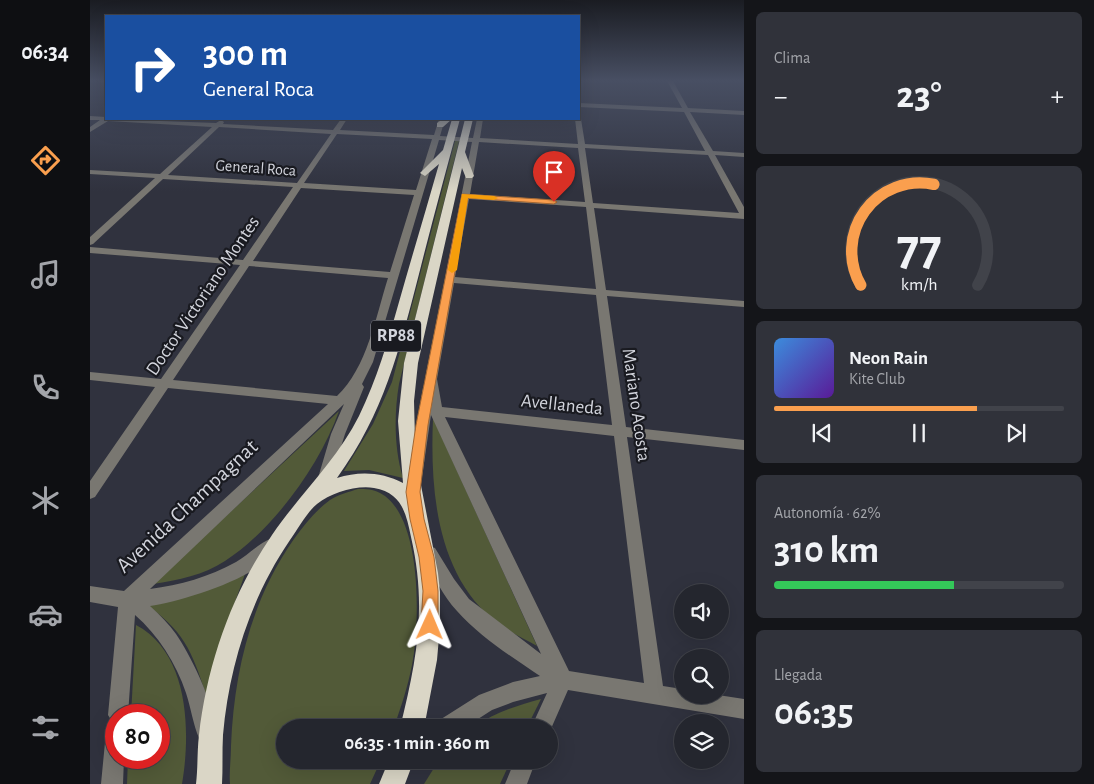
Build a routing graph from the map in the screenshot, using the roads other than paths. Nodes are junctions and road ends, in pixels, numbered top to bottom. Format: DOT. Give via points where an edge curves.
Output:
graph roads {
  1 [pos="90,118"];
  2 [pos="690,118"];
  3 [pos="105,119"];
  4 [pos="105,120"];
  5 [pos="123,120"];
  6 [pos="224,120"];
  7 [pos="343,120"];
  8 [pos="449,120"];
  9 [pos="473,120"];
  10 [pos="479,120"];
  11 [pos="578,120"];
  12 [pos="441,122"];
  13 [pos="218,126"];
  14 [pos="90,130"];
  15 [pos="335,132"];
  16 [pos="465,140"];
  17 [pos="581,146"];
  18 [pos="710,153"];
  19 [pos="744,155"];
  20 [pos="440,160"];
  21 [pos="90,172"];
  22 [pos="162,177"];
  23 [pos="299,186"];
  24 [pos="419,192"];
  25 [pos="465,196"];
  26 [pos="589,205"];
  27 [pos="744,215"];
  28 [pos="90,242"];
  29 [pos="90,250"];
  30 [pos="246,263"];
  31 [pos="394,276"];
  32 [pos="451,280"];
  33 [pos="601,292"];
  34 [pos="744,304"];
  35 [pos="364,370"];
  36 [pos="90,376"];
  37 [pos="431,379"];
  38 [pos="164,383"];
  39 [pos="340,401"];
  40 [pos="436,411"];
  41 [pos="621,430"];
  42 [pos="744,445"];
  43 [pos="323,483"];
  44 [pos="413,492"];
  45 [pos="90,493"];
  46 [pos="291,523"];
  47 [pos="418,525"];
  48 [pos="90,594"];
  49 [pos="127,599"];
  50 [pos="563,680"];
  51 [pos="655,696"];
  52 [pos="119,704"];
  53 [pos="744,709"];
  54 [pos="414,719"];
  55 [pos="459,719"];
  56 [pos="545,719"];
  57 [pos="113,769"];
  58 [pos="398,769"];
  59 [pos="403,769"];
  60 [pos="522,769"];
  61 [pos="210,777"];
  62 [pos="112,784"];
  63 [pos="392,784"];
  64 [pos="516,784"];
  1 -- 3 [label="street"];
  2 -- 18 [label="street"];
  4 -- 14 [label="street"];
  5 -- 13 [label="street"];
  6 -- 13 [label="street"];
  7 -- 15 [label="street, Doctor Victoriano Montes"];
  8 -- 16 [label="highway"];
  9 -- 16 [label="highway"];
  10 -- 16 [label="street, Avenida Champagnat"];
  11 -- 17 [label="street, Mariano Acosta"];
  12 -- 20 [label="street, Avenida Champagnat"];
  13 -- 15 [label="street"];
  13 -- 22 [label="street"];
  15 -- 20 [label="street"];
  15 -- 23 [label="street, Doctor Victoriano Montes"];
  16 -- 17 [label="street"];
  16 -- 20 [label="highway, Avenida Champagnat / RP88"];
  16 -- 20 [label="street"];
  16 -- 20 [label="highway, Avenida Champagnat / RP88" via="447,151"];
  16 -- 25 [label="street, Avenida Champagnat"];
  17 -- 18 [label="street"];
  17 -- 26 [label="street, Mariano Acosta"];
  18 -- 19 [label="street"];
  18 -- 27 [label="street"];
  20 -- 24 [label="street, Avenida Champagnat" via="425,173"];
  20 -- 43 [label="highway, Avenida Champagnat / RP88" via="385,374 360,429"];
  20 -- 44 [label="highway, Avenida Champagnat / RP88" via="408,376 406,421"];
  21 -- 22 [label="street, General Roca"];
  22 -- 23 [label="street, General Roca"];
  22 -- 28 [label="street"];
  23 -- 24 [label="street, General Roca"];
  23 -- 30 [label="street, Doctor Victoriano Montes"];
  24 -- 31 [label="street, Avenida Champagnat"];
  25 -- 26 [label="street"];
  25 -- 32 [label="street, Avenida Champagnat"];
  26 -- 27 [label="street"];
  26 -- 33 [label="street, Mariano Acosta"];
  29 -- 30 [label="street"];
  30 -- 31 [label="street"];
  30 -- 38 [label="street, Doctor Victoriano Montes"];
  31 -- 35 [label="street, Avenida Champagnat"];
  32 -- 33 [label="street"];
  32 -- 37 [label="street, Avenida Champagnat"];
  33 -- 34 [label="street"];
  33 -- 41 [label="street, Mariano Acosta"];
  35 -- 39 [label="street, Avenida Champagnat"];
  35 -- 43 [label="street, Avenida Champagnat" via="338,434"];
  36 -- 38 [label="street"];
  37 -- 40 [label="street, Avenida Champagnat"];
  37 -- 44 [label="street, Avenida Champagnat"];
  38 -- 39 [label="street"];
  38 -- 45 [label="street, Doctor Victoriano Montes"];
  39 -- 49 [label="street, Avenida Champagnat"];
  40 -- 41 [label="street, Avellaneda"];
  40 -- 50 [label="street, Avenida Champagnat"];
  41 -- 42 [label="street, Avellaneda"];
  41 -- 51 [label="street, Mariano Acosta"];
  43 -- 46 [label="highway, Avenida Champagnat / RP88"];
  44 -- 47 [label="highway, Avenida Champagnat / RP88"];
  46 -- 47 [label="highway, RP88" via="315,498 335,485 373,480 386,483 404,494 412,505"];
  46 -- 49 [label="street" via="257,556 224,575 168,595"];
  46 -- 61 [label="highway, Avenida Champagnat / RP88" via="258,576 225,661 212,728"];
  47 -- 50 [label="street" via="438,570 463,605 498,636"];
  47 -- 54 [label="highway, Avenida Champagnat / RP88" via="426,557 430,625 427,659"];
  48 -- 49 [label="street"];
  49 -- 52 [label="street, Avenida Champagnat"];
  49 -- 61 [label="street" via="150,617 179,656 205,724"];
  50 -- 51 [label="street"];
  50 -- 55 [label="street" via="486,702"];
  50 -- 56 [label="street"];
  51 -- 53 [label="street"];
  57 -- 62 [label="street"];
  58 -- 63 [label="highway"];
  59 -- 63 [label="street"];
  60 -- 64 [label="street"];
}
